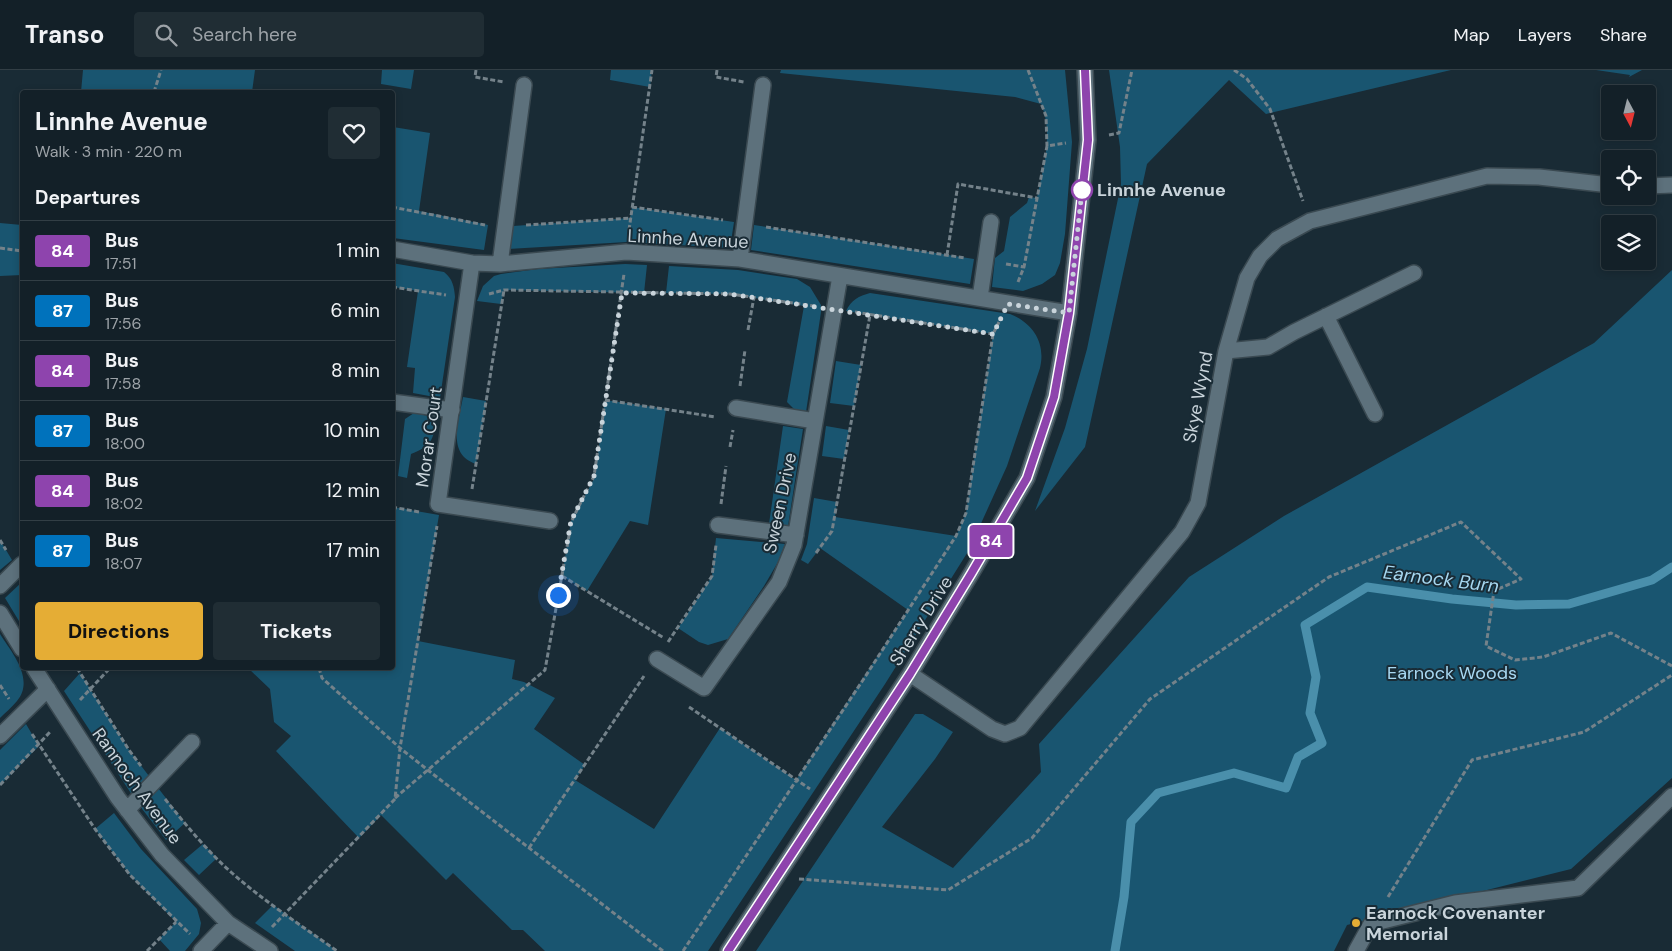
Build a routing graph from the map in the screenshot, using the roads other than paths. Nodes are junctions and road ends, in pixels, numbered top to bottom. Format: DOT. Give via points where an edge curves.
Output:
graph roads {
  1 [pos="1085,70"];
  2 [pos="524,85"];
  3 [pos="763,85"];
  4 [pos="1601,184"];
  5 [pos="1672,185"];
  6 [pos="1656,186"];
  7 [pos="991,222"];
  8 [pos="395,251"];
  9 [pos="740,259"];
  10 [pos="472,264"];
  11 [pos="500,264"];
  12 [pos="1414,272"];
  13 [pos="840,276"];
  14 [pos="980,298"];
  15 [pos="1069,313"];
  16 [pos="1326,316"];
  17 [pos="1226,351"];
  18 [pos="395,402"];
  19 [pos="452,410"];
  20 [pos="730,413"];
  21 [pos="1374,414"];
  22 [pos="815,422"];
  23 [pos="550,521"];
  24 [pos="718,526"];
  25 [pos="796,535"];
  26 [pos="20,566"];
  27 [pos="0,586"];
  28 [pos="0,613"];
  29 [pos="20,646"];
  30 [pos="656,659"];
  31 [pos="35,670"];
  32 [pos="910,674"];
  33 [pos="48,689"];
  34 [pos="0,736"];
  35 [pos="192,742"];
  36 [pos="1672,796"];
  37 [pos="127,810"];
  38 [pos="228,922"];
  39 [pos="264,947"];
  40 [pos="202,949"];
  41 [pos="728,951"];
  42 [pos="1356,951"];
  1 -- 15 [label="street, Sherry Drive" via="1088,140"];
  2 -- 11 [label="street"];
  3 -- 9 [label="street"];
  4 -- 17 [label="street, Skye Wynd" via="1539,177 1487,176 1310,221 1277,239 1260,256 1246,278"];
  5 -- 6 [label="street"];
  7 -- 14 [label="street"];
  8 -- 10 [label="street, Linnhe Avenue"];
  9 -- 11 [label="street, Linnhe Avenue" via="626,252"];
  9 -- 13 [label="street, Linnhe Avenue"];
  10 -- 11 [label="street, Linnhe Avenue"];
  10 -- 19 [label="street, Morar Court"];
  12 -- 16 [label="street"];
  13 -- 14 [label="street, Linnhe Avenue"];
  13 -- 22 [label="street, Sween Drive"];
  14 -- 15 [label="street, Linnhe Avenue"];
  15 -- 32 [label="street, Sherry Drive" via="1054,397 1027,478"];
  16 -- 17 [label="street" via="1268,347"];
  16 -- 21 [label="street"];
  17 -- 32 [label="street, Skye Wynd" via="1198,503 1182,532 1020,728 1005,734 992,729"];
  18 -- 19 [label="street"];
  19 -- 23 [label="street, Morar Court" via="438,504"];
  20 -- 22 [label="street"];
  22 -- 25 [label="street, Sween Drive"];
  24 -- 25 [label="street"];
  25 -- 30 [label="street, Sween Drive" via="780,582 704,688"];
  26 -- 27 [label="street"];
  28 -- 29 [label="street"];
  31 -- 33 [label="street, Rannoch Avenue"];
  32 -- 41 [label="street, Sherry Drive"];
  33 -- 34 [label="street"];
  33 -- 37 [label="street, Rannoch Avenue"];
  35 -- 37 [label="street"];
  36 -- 42 [label="street" via="1578,888 1455,903 1371,924"];
  37 -- 38 [label="street, Rannoch Avenue" via="162,855"];
  38 -- 39 [label="street, Rannoch Avenue"];
  38 -- 40 [label="street"];
}
